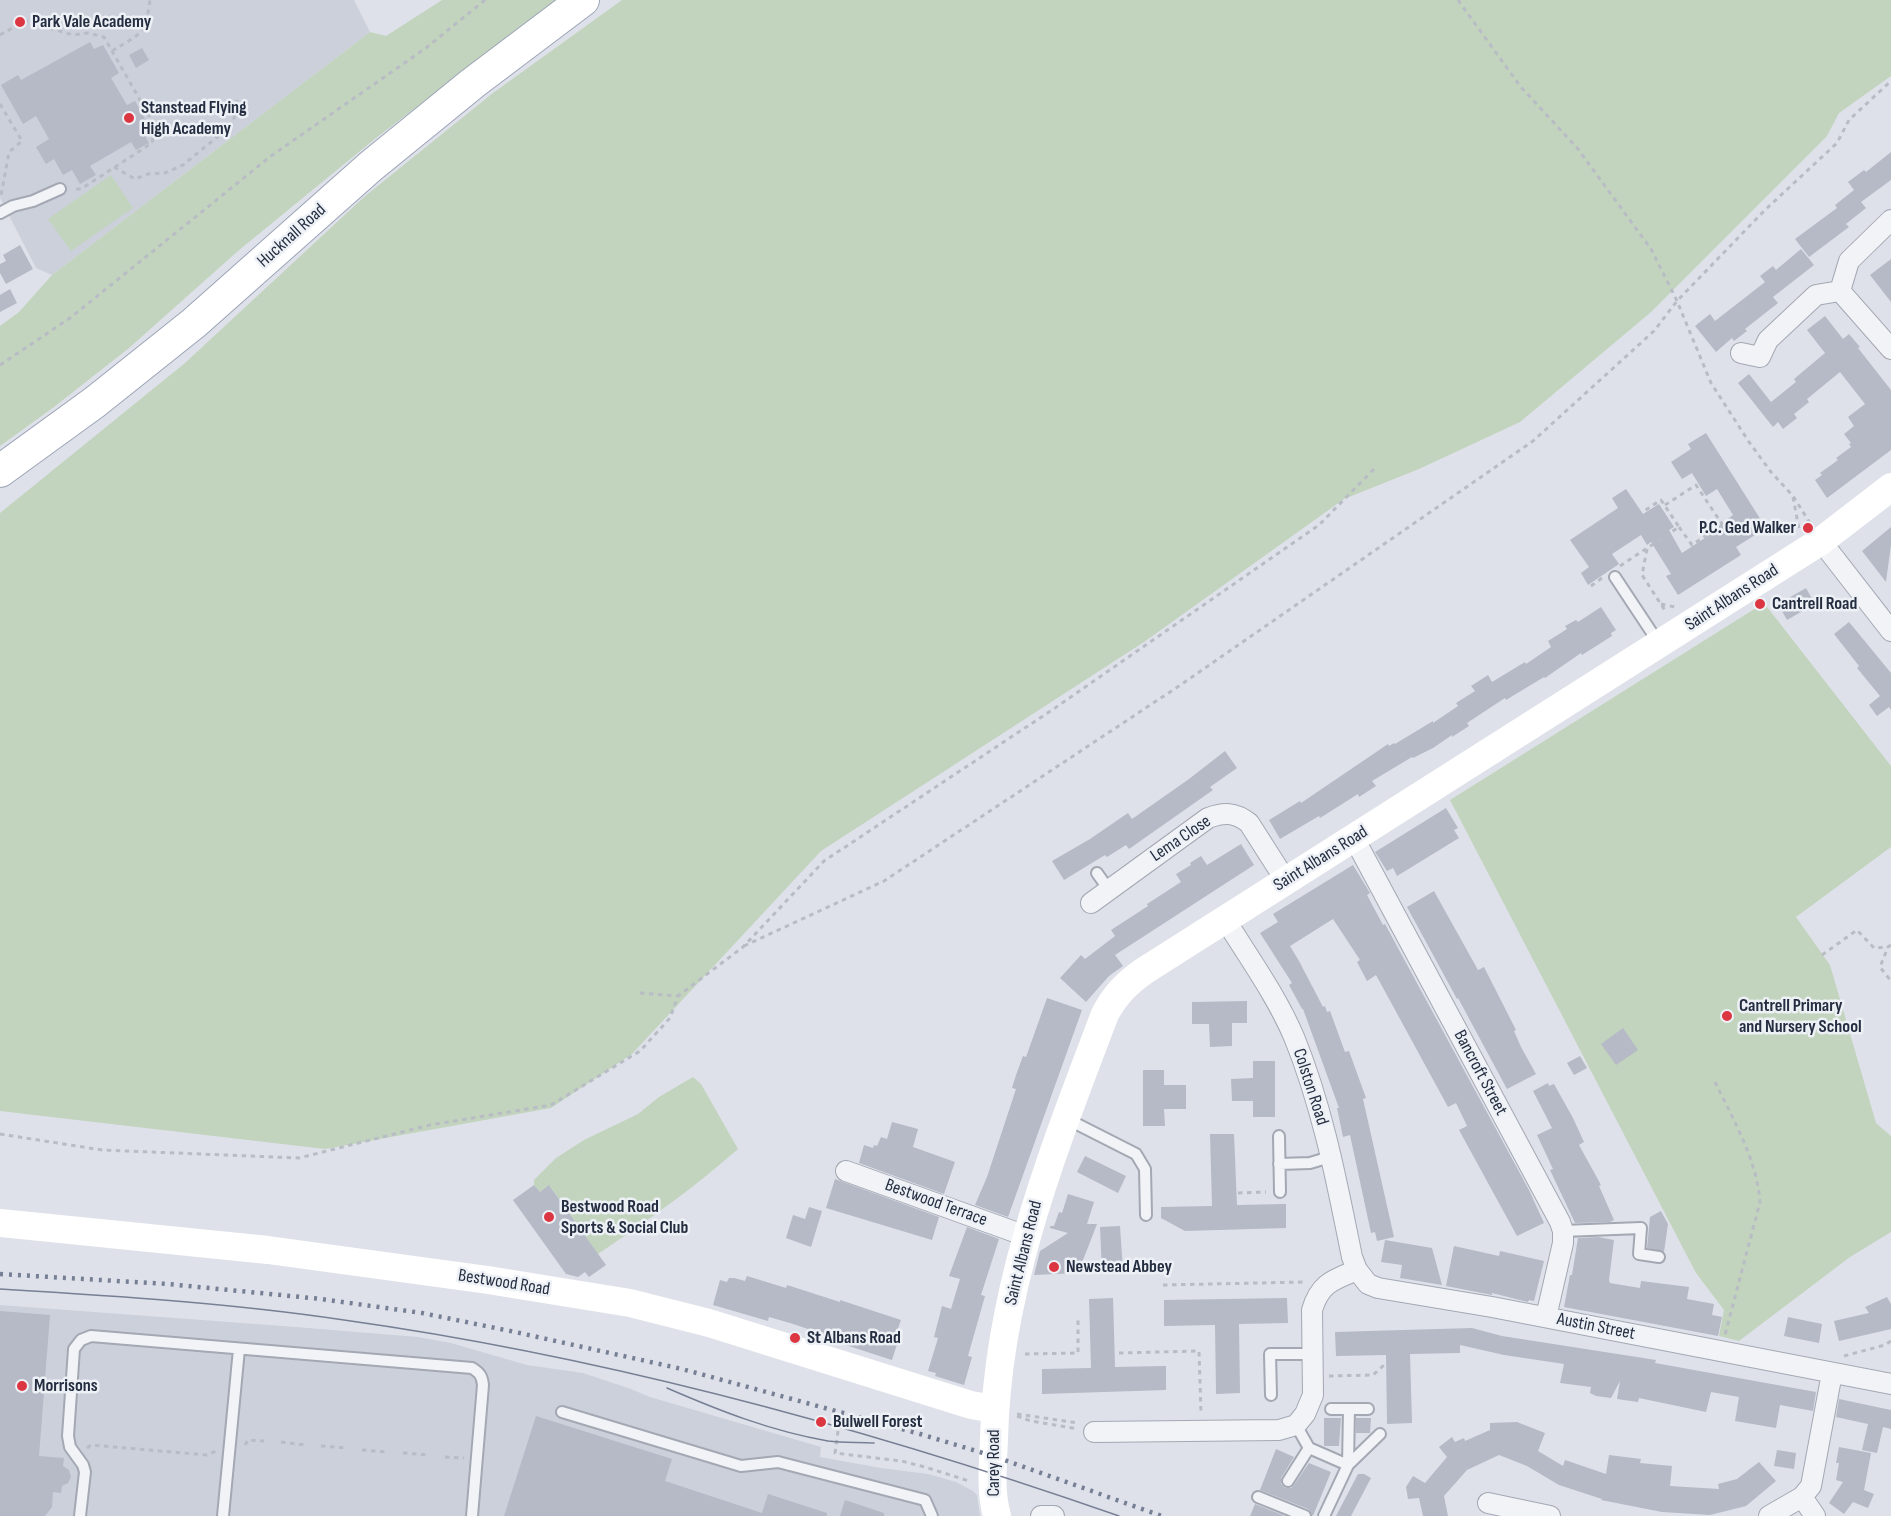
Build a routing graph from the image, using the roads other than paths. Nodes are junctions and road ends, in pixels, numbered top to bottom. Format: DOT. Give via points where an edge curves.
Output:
graph roads {
  1 [pos="583,0"];
  2 [pos="60,189"];
  3 [pos="0,213"];
  4 [pos="1891,220"];
  5 [pos="1840,291"];
  6 [pos="1891,349"];
  7 [pos="1755,361"];
  8 [pos="0,471"];
  9 [pos="1891,487"];
  10 [pos="1812,547"];
  11 [pos="1611,575"];
  12 [pos="1891,631"];
  13 [pos="1660,644"];
  14 [pos="1354,838"];
  15 [pos="1097,873"];
  16 [pos="1286,881"];
  17 [pos="1109,890"];
  18 [pos="1091,903"];
  19 [pos="1225,919"];
  20 [pos="1065,1119"];
  21 [pos="1279,1136"];
  22 [pos="1330,1157"];
  23 [pos="1279,1164"];
  24 [pos="846,1171"];
  25 [pos="1280,1192"];
  26 [pos="1146,1215"];
  27 [pos="0,1223"];
  28 [pos="1563,1231"];
  29 [pos="1026,1236"];
  30 [pos="1659,1257"];
  31 [pos="1357,1270"];
  32 [pos="1546,1317"];
  33 [pos="239,1348"];
  34 [pos="1312,1354"];
  35 [pos="1832,1373"];
  36 [pos="1891,1384"];
  37 [pos="1271,1395"];
  38 [pos="994,1409"];
  39 [pos="1331,1409"];
  40 [pos="1349,1409"];
  41 [pos="1368,1409"];
  42 [pos="562,1412"];
  43 [pos="1296,1425"];
  44 [pos="1089,1428"];
  45 [pos="1380,1434"];
  46 [pos="1309,1448"];
  47 [pos="1348,1465"];
  48 [pos="1288,1481"];
  49 [pos="1258,1497"];
  50 [pos="1802,1497"];
  51 [pos="1488,1503"];
  52 [pos="80,1515"];
  53 [pos="223,1516"];
  54 [pos="472,1516"];
  55 [pos="932,1516"];
  56 [pos="997,1516"];
  57 [pos="1041,1516"];
  58 [pos="1053,1516"];
  59 [pos="1305,1516"];
  60 [pos="1324,1516"];
  61 [pos="1550,1516"];
  62 [pos="1769,1516"];
  63 [pos="1815,1516"];
  1 -- 8 [label="main road, Hucknall Road" via="381,158 194,324"];
  2 -- 3 [label="lane"];
  4 -- 5 [label="street" via="1849,261"];
  5 -- 6 [label="street"];
  5 -- 7 [label="street" via="1816,296 1768,340"];
  9 -- 10 [label="street, Saint Albans Road"];
  10 -- 12 [label="street"];
  10 -- 13 [label="street, Saint Albans Road"];
  11 -- 13 [label="lane"];
  13 -- 14 [label="street, Saint Albans Road"];
  14 -- 16 [label="street, Saint Albans Road"];
  14 -- 28 [label="street, Bancroft Street"];
  15 -- 17 [label="lane"];
  16 -- 17 [label="street, Lema Close" via="1249,823 1229,813 1208,818"];
  16 -- 19 [label="street, Saint Albans Road"];
  17 -- 18 [label="street, Lema Close"];
  19 -- 20 [label="street, Saint Albans Road" via="1144,971 1114,998"];
  19 -- 22 [label="street, Colston Road" via="1271,990 1294,1037"];
  20 -- 26 [label="lane" via="1136,1154 1145,1169"];
  20 -- 29 [label="street, Saint Albans Road"];
  21 -- 23 [label="lane"];
  22 -- 23 [label="lane" via="1310,1163"];
  22 -- 31 [label="street, Colston Road"];
  23 -- 25 [label="lane"];
  24 -- 29 [label="street, Bestwood Terrace"];
  27 -- 38 [label="street, Bestwood Road" via="268,1250 630,1303"];
  28 -- 30 [label="lane" via="1641,1228 1639,1254"];
  28 -- 32 [label="street"];
  29 -- 38 [label="street, Saint Albans Road" via="1012,1294"];
  31 -- 32 [label="street, Austin Street" via="1368,1284 1378,1288"];
  31 -- 34 [label="street" via="1314,1290"];
  32 -- 35 [label="street, Austin Street"];
  33 -- 52 [label="lane" via="91,1336 81,1340 74,1349 68,1436 85,1472"];
  33 -- 53 [label="lane"];
  33 -- 54 [label="lane" via="472,1368 479,1372 483,1385"];
  34 -- 37 [label="lane" via="1270,1354"];
  34 -- 43 [label="street" via="1313,1395"];
  35 -- 36 [label="street, Austin Street"];
  35 -- 50 [label="street" via="1811,1486"];
  38 -- 56 [label="street, Carey Road" via="992,1486"];
  39 -- 40 [label="lane"];
  40 -- 41 [label="lane"];
  40 -- 47 [label="lane"];
  42 -- 55 [label="lane" via="741,1466 778,1462 925,1500"];
  43 -- 44 [label="street" via="1279,1430"];
  43 -- 46 [label="lane"];
  45 -- 47 [label="lane"];
  46 -- 47 [label="lane"];
  46 -- 48 [label="lane"];
  47 -- 60 [label="lane"];
  49 -- 59 [label="lane"];
  50 -- 62 [label="street"];
  50 -- 63 [label="street"];
  51 -- 61 [label="street"];
  57 -- 58 [label="street"];
}
